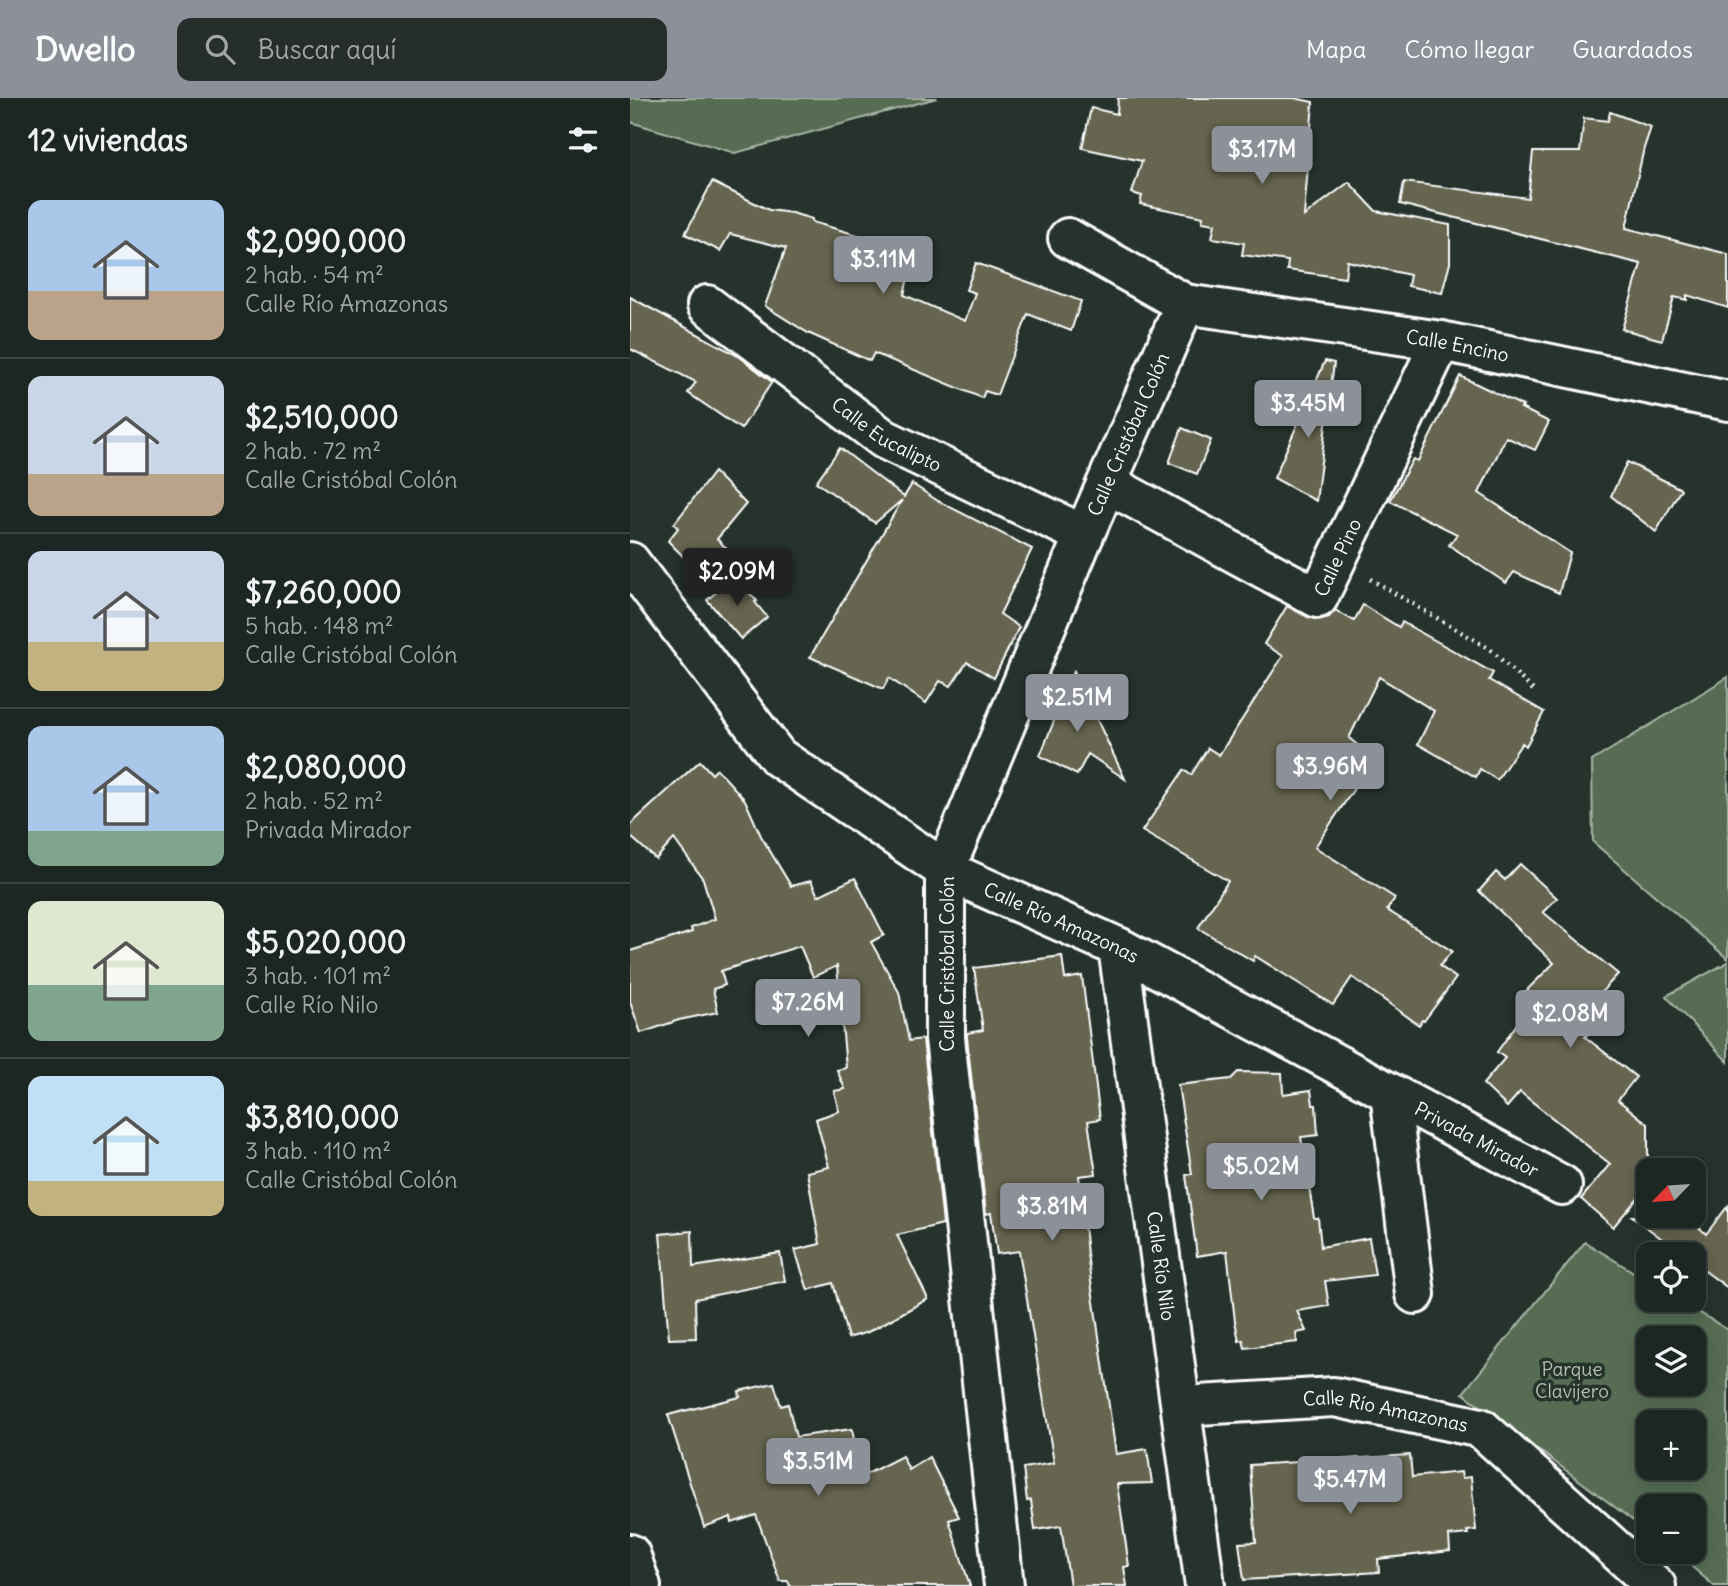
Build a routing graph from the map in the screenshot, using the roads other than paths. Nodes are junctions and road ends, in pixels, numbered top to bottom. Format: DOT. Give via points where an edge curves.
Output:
graph roads {
  1 [pos="1068,238"];
  2 [pos="1185,304"];
  3 [pos="707,305"];
  4 [pos="1441,341"];
  5 [pos="1728,401"];
  6 [pos="1108,484"];
  7 [pos="1084,535"];
  8 [pos="630,562"];
  9 [pos="945,870"];
  10 [pos="1118,947"];
  11 [pos="1390,1093"];
  12 [pos="1562,1185"];
  13 [pos="1415,1294"];
  14 [pos="1181,1406"];
  15 [pos="630,1554"];
  16 [pos="641,1586"];
  17 [pos="1004,1586"];
  18 [pos="1205,1586"];
  19 [pos="1656,1586"];
  1 -- 2 [label="street"];
  2 -- 4 [label="street, Calle Encino"];
  2 -- 6 [label="street, Calle Cristóbal Colón"];
  3 -- 7 [label="street, Calle Eucalipto" via="884,439"];
  4 -- 5 [label="street, Calle Encino"];
  4 -- 6 [label="street, Calle Pino" via="1318,598"];
  6 -- 7 [label="street, Calle Cristóbal Colón"];
  7 -- 9 [label="street, Calle Cristóbal Colón"];
  8 -- 9 [label="street, Calle Río Amazonas" via="778,757"];
  9 -- 10 [label="street, Calle Río Amazonas"];
  9 -- 17 [label="street, Calle Cristóbal Colón" via="944,1038"];
  10 -- 11 [label="street, Calle Río Amazonas"];
  10 -- 14 [label="street, Calle Río Nilo"];
  11 -- 12 [label="street, Privada Mirador"];
  11 -- 13 [label="street"];
  14 -- 18 [label="street, Calle Río Nilo"];
  14 -- 19 [label="street, Calle Río Amazonas" via="1334,1397 1480,1429"];
  15 -- 16 [label="street"];
}
